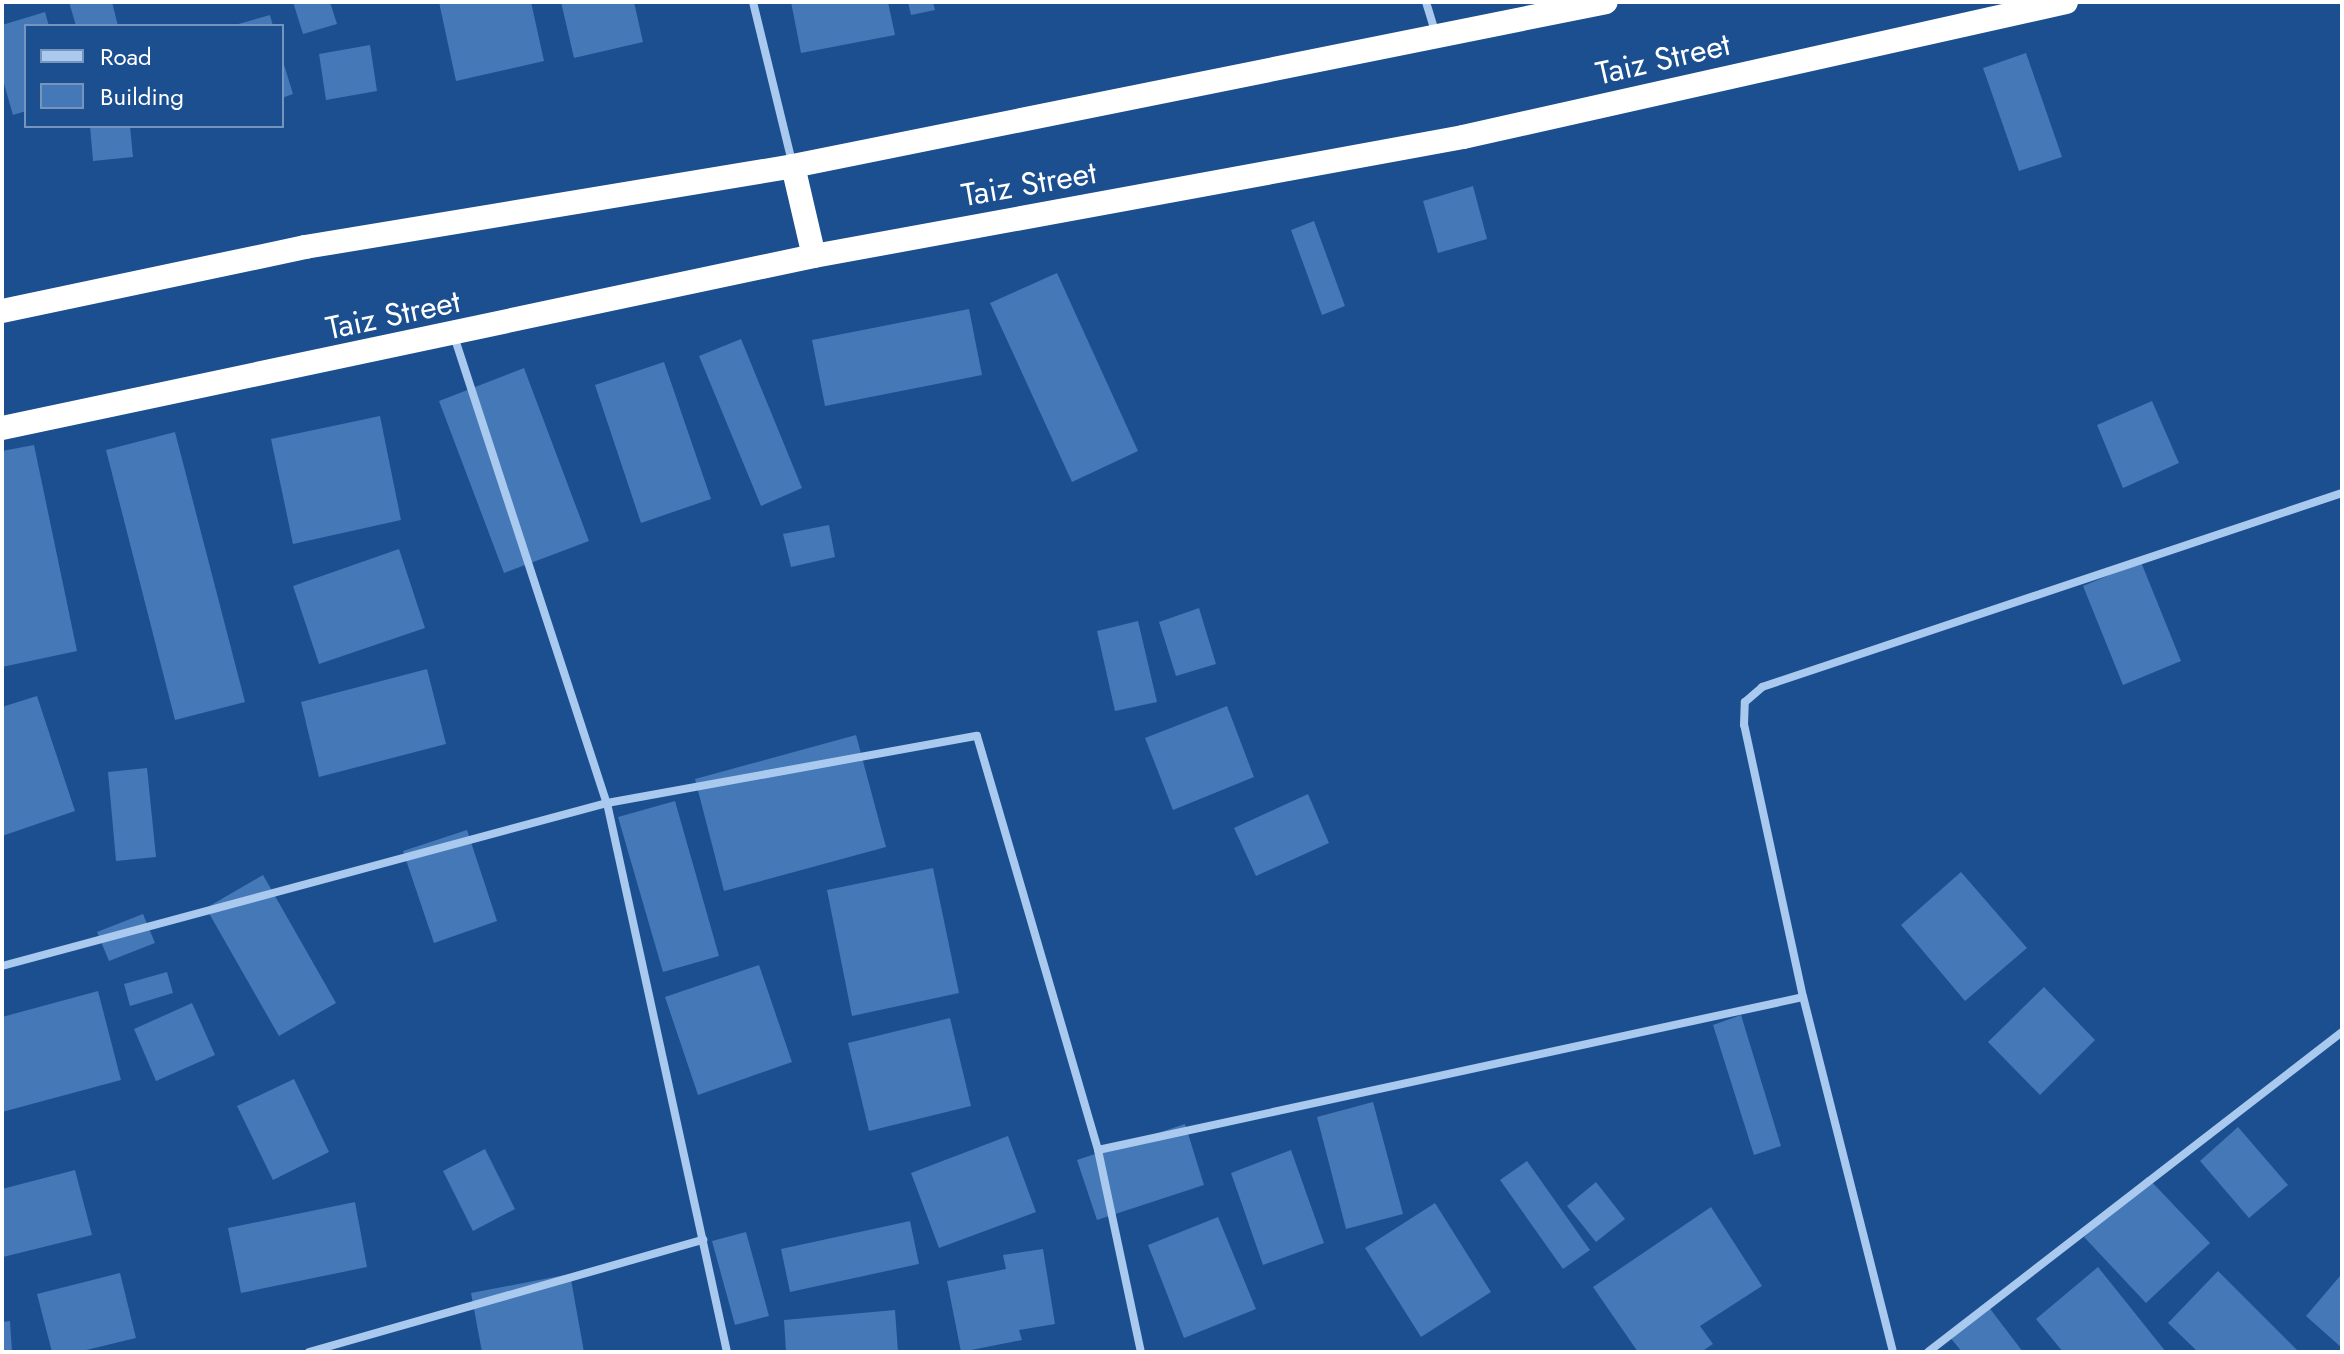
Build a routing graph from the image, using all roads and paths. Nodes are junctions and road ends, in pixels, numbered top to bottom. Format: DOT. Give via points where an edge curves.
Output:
graph roads {
  1 [pos="753,2"];
  2 [pos="1426,2"];
  3 [pos="1606,2"];
  4 [pos="2066,2"];
  5 [pos="1436,37"];
  6 [pos="793,166"];
  7 [pos="814,256"];
  8 [pos="2,311"];
  9 [pos="454,335"];
  10 [pos="2,428"];
  11 [pos="2342,493"];
  12 [pos="607,803"];
  13 [pos="2,966"];
  14 [pos="1803,997"];
  15 [pos="2342,1032"];
  16 [pos="1098,1150"];
  17 [pos="703,1240"];
  18 [pos="309,1352"];
  19 [pos="727,1352"];
  20 [pos="1141,1352"];
  21 [pos="1893,1352"];
  22 [pos="1928,1352"];
  1 -- 6 [label="street"];
  2 -- 5 [label="street"];
  3 -- 5 [label="highway, Taiz Street"];
  4 -- 7 [label="highway, Taiz Street" via="1463,137"];
  5 -- 6 [label="highway, Taiz Street"];
  6 -- 7 [label="highway"];
  6 -- 8 [label="highway, Taiz Street" via="305,247"];
  7 -- 9 [label="highway, Taiz Street"];
  9 -- 10 [label="highway, Taiz Street"];
  9 -- 12 [label="street"];
  11 -- 14 [label="street" via="1762,687 1745,702 1744,725"];
  12 -- 13 [label="street"];
  12 -- 16 [label="street" via="977,736"];
  12 -- 17 [label="street"];
  14 -- 16 [label="street"];
  14 -- 21 [label="street"];
  15 -- 22 [label="street"];
  16 -- 20 [label="street"];
  17 -- 18 [label="street"];
  17 -- 19 [label="street"];
}
